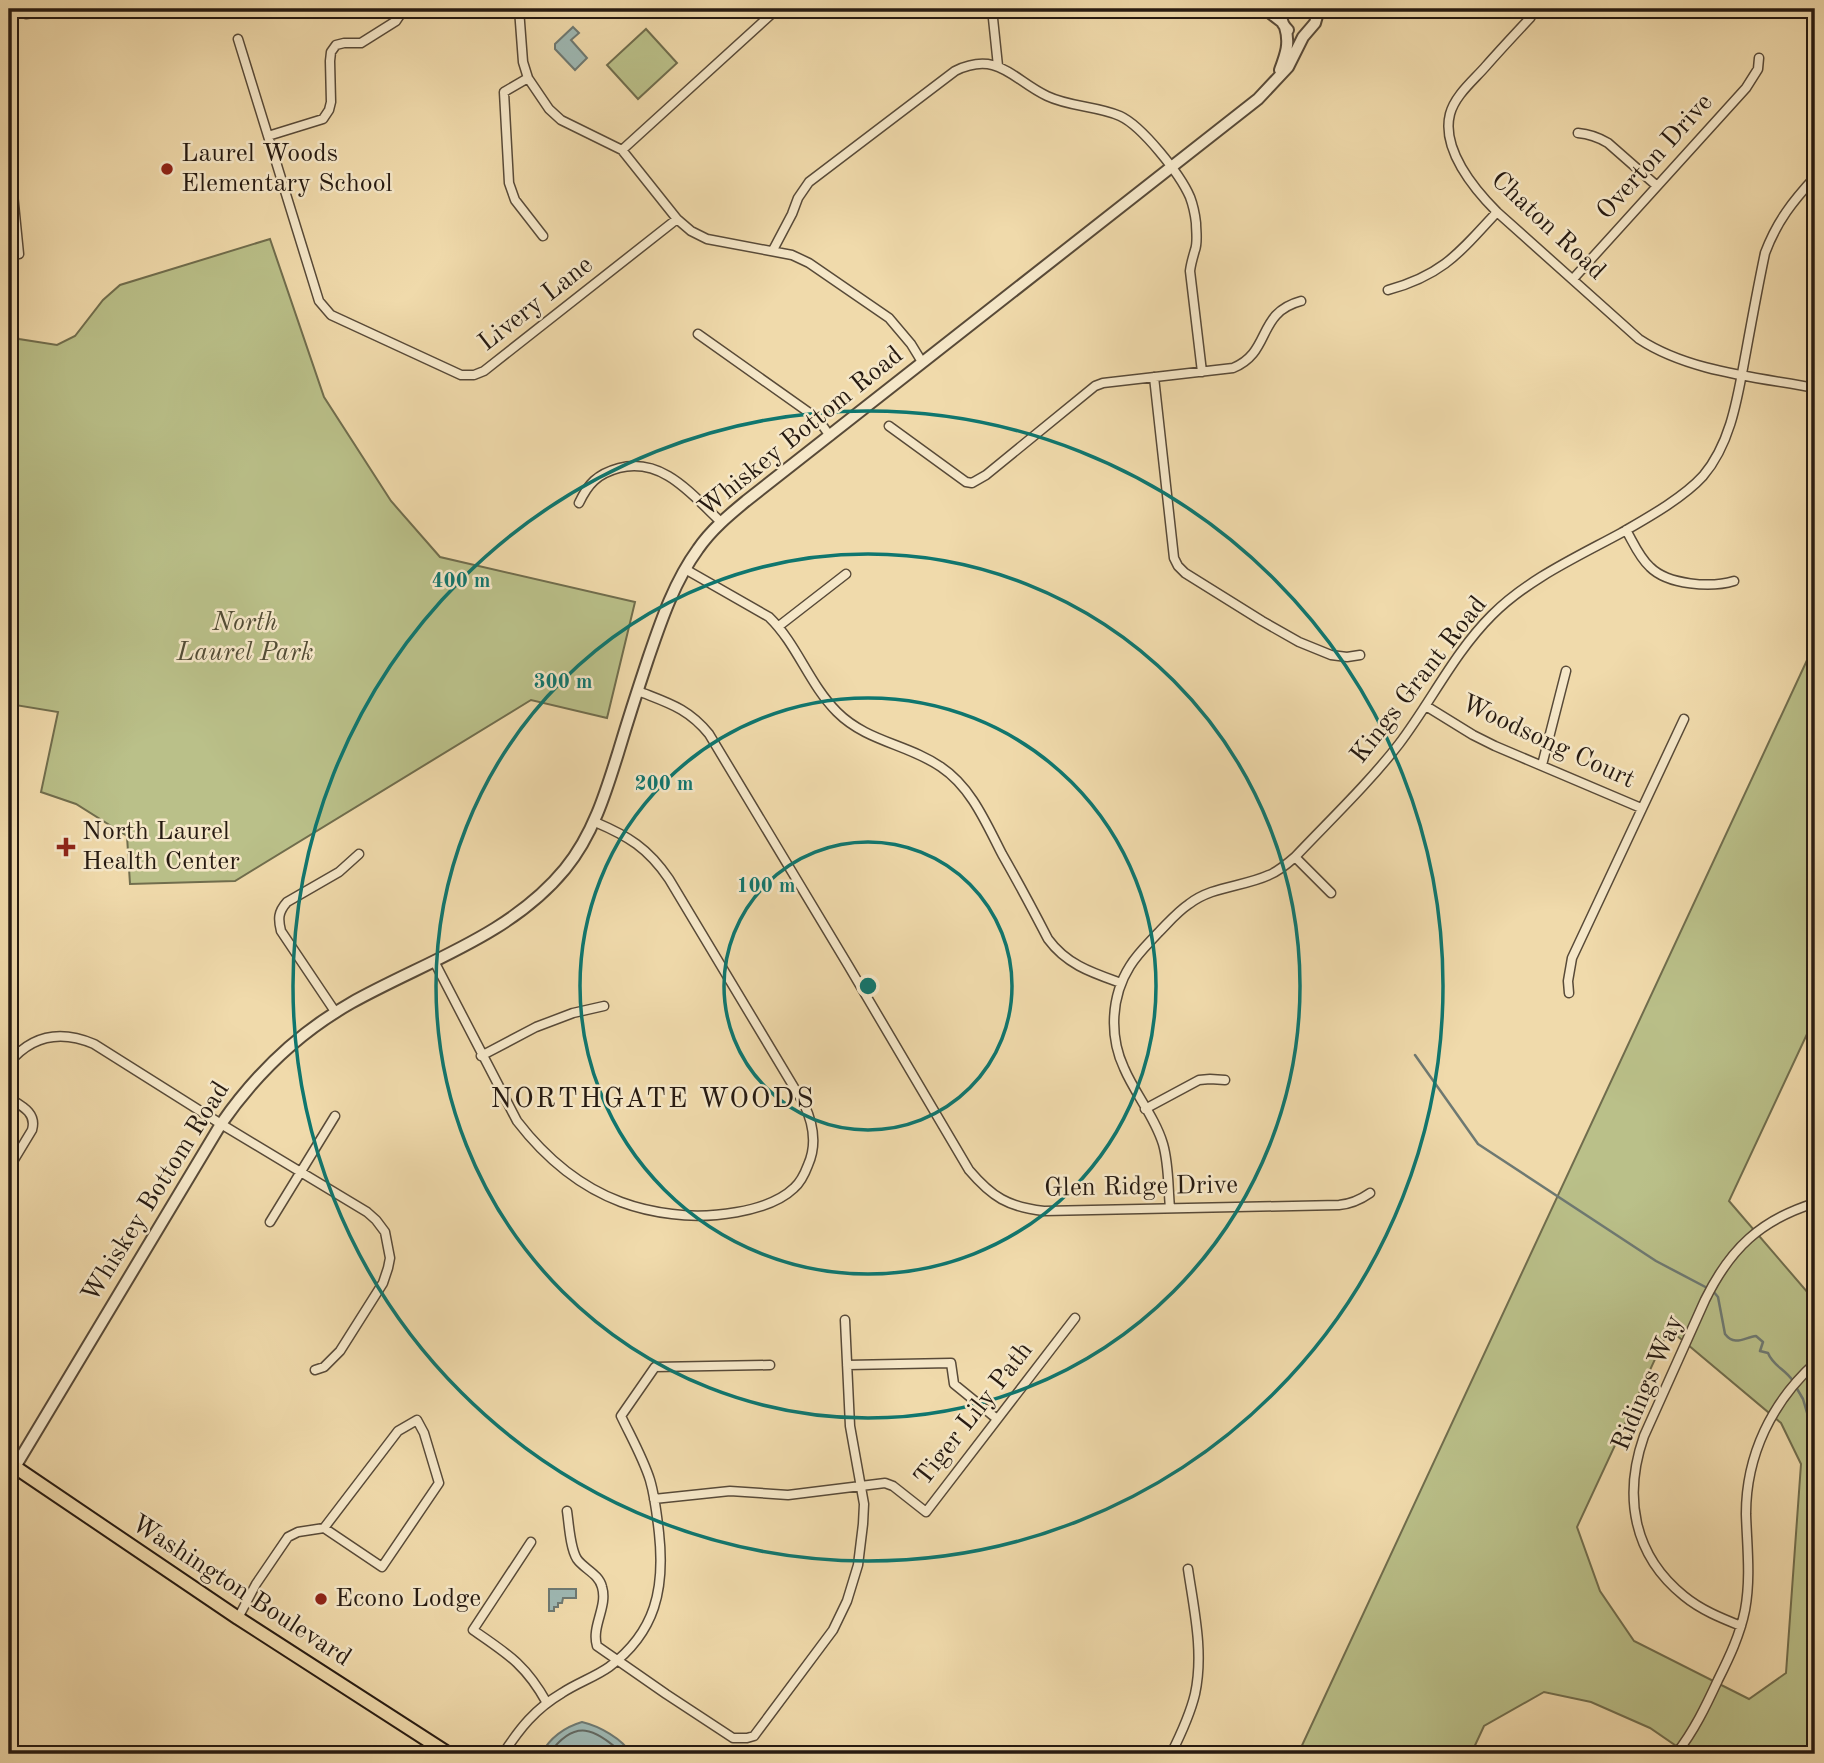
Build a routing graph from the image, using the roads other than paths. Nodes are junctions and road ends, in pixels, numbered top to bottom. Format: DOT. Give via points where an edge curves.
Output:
graph roads {
  1 [pos="62,9"];
  2 [pos="404,9"];
  3 [pos="519,9"];
  4 [pos="777,9"];
  5 [pos="992,9"];
  6 [pos="1265,9"];
  7 [pos="1283,9"];
  8 [pos="1535,9"];
  9 [pos="1316,11"];
  10 [pos="26,12"];
  11 [pos="1284,25"];
  12 [pos="1307,32"];
  13 [pos="238,39"];
  14 [pos="1759,58"];
  15 [pos="998,66"];
  16 [pos="528,78"];
  17 [pos="1277,79"];
  18 [pos="1577,133"];
  19 [pos="268,136"];
  20 [pos="622,150"];
  21 [pos="9,154"];
  22 [pos="1172,169"];
  23 [pos="1815,177"];
  24 [pos="1657,186"];
  25 [pos="1497,212"];
  26 [pos="677,219"];
  27 [pos="542,236"];
  28 [pos="773,250"];
  29 [pos="19,254"];
  30 [pos="1573,279"];
  31 [pos="1388,290"];
  32 [pos="1301,301"];
  33 [pos="698,334"];
  34 [pos="922,362"];
  35 [pos="1202,372"];
  36 [pos="1742,374"];
  37 [pos="1154,377"];
  38 [pos="1815,388"];
  39 [pos="889,426"];
  40 [pos="830,436"];
  41 [pos="579,503"];
  42 [pos="722,522"];
  43 [pos="1626,530"];
  44 [pos="685,569"];
  45 [pos="846,574"];
  46 [pos="1734,581"];
  47 [pos="779,626"];
  48 [pos="1360,655"];
  49 [pos="1566,671"];
  50 [pos="638,691"];
  51 [pos="1426,706"];
  52 [pos="1684,719"];
  53 [pos="1542,765"];
  54 [pos="1641,808"];
  55 [pos="595,822"];
  56 [pos="359,854"];
  57 [pos="1295,857"];
  58 [pos="1331,893"];
  59 [pos="434,961"];
  60 [pos="1121,983"];
  61 [pos="1569,993"];
  62 [pos="604,1006"];
  63 [pos="336,1013"];
  64 [pos="481,1056"];
  65 [pos="9,1063"];
  66 [pos="1225,1080"];
  67 [pos="9,1098"];
  68 [pos="1145,1109"];
  69 [pos="335,1116"];
  70 [pos="221,1124"];
  71 [pos="9,1168"];
  72 [pos="301,1173"];
  73 [pos="1370,1193"];
  74 [pos="1815,1203"];
  75 [pos="1170,1208"];
  76 [pos="270,1222"];
  77 [pos="1075,1318"];
  78 [pos="845,1320"];
  79 [pos="1815,1363"];
  80 [pos="770,1365"];
  81 [pos="847,1365"];
  82 [pos="315,1370"];
  83 [pos="997,1419"];
  84 [pos="11,1469"];
  85 [pos="862,1485"];
  86 [pos="654,1499"];
  87 [pos="567,1511"];
  88 [pos="324,1528"];
  89 [pos="531,1542"];
  90 [pos="1188,1570"];
  91 [pos="238,1618"];
  92 [pos="1741,1626"];
  93 [pos="617,1661"];
  94 [pos="547,1703"];
  95 [pos="449,1754"];
  96 [pos="503,1754"];
  97 [pos="1171,1754"];
  98 [pos="1573,1754"];
  99 [pos="1595,1754"];
  100 [pos="1676,1754"];
  1 -- 10 [label="street"];
  2 -- 19 [label="street" via="396,21 361,43 344,43 331,51 331,102 323,119"];
  3 -- 16 [label="street"];
  4 -- 20 [label="street"];
  5 -- 15 [label="street"];
  6 -- 11 [label="street"];
  7 -- 11 [label="street, Whiskey Bottom Road"];
  8 -- 25 [label="street, Chaton Road" via="1462,92 1451,111 1452,149 1483,199"];
  9 -- 12 [label="street, Whiskey Bottom Road"];
  11 -- 12 [label="street" via="1295,34"];
  11 -- 17 [label="street, Whiskey Bottom Road" via="1288,48"];
  12 -- 17 [label="street, Whiskey Bottom Road"];
  13 -- 19 [label="street, Livery Lane"];
  14 -- 24 [label="street, Overton Drive" via="1746,89"];
  15 -- 22 [label="street" via="1051,98 1131,122"];
  15 -- 28 [label="street" via="980,64 955,71 809,182"];
  16 -- 20 [label="street" via="561,120"];
  16 -- 27 [label="street" via="504,92 509,183 515,200"];
  17 -- 22 [label="street, Whiskey Bottom Road"];
  18 -- 24 [label="street" via="1608,143"];
  19 -- 26 [label="street, Livery Lane" via="319,301 331,315 461,375 484,371"];
  20 -- 26 [label="street"];
  21 -- 29 [label="street"];
  22 -- 34 [label="street, Whiskey Bottom Road"];
  22 -- 35 [label="street" via="1190,196 1196,221 1190,271"];
  23 -- 36 [label="street, Kings Grant Road" via="1772,234"];
  24 -- 30 [label="street, Overton Drive"];
  25 -- 30 [label="street, Chaton Road"];
  25 -- 31 [label="street" via="1457,256 1422,278"];
  26 -- 28 [label="street" via="707,239"];
  28 -- 34 [label="street" via="810,263 889,318"];
  30 -- 36 [label="street, Chaton Road" via="1652,347 1682,361"];
  32 -- 35 [label="street" via="1285,306 1271,320 1250,359 1233,368"];
  33 -- 40 [label="street" via="811,414"];
  34 -- 40 [label="street, Whiskey Bottom Road"];
  35 -- 37 [label="street"];
  36 -- 38 [label="street, Chaton Road"];
  36 -- 43 [label="street, Kings Grant Road" via="1730,426 1713,463 1688,489"];
  37 -- 39 [label="street" via="1095,386 972,483"];
  37 -- 48 [label="street" via="1178,566 1298,642 1331,655"];
  40 -- 42 [label="street, Whiskey Bottom Road"];
  41 -- 42 [label="street" via="601,474 645,466 674,479"];
  42 -- 44 [label="street, Whiskey Bottom Road"];
  43 -- 46 [label="street" via="1650,568 1661,575 1714,586"];
  43 -- 51 [label="street, Kings Grant Road" via="1509,599 1468,643"];
  44 -- 47 [label="street" via="758,609"];
  44 -- 50 [label="street, Whiskey Bottom Road"];
  45 -- 47 [label="street"];
  47 -- 60 [label="street" via="816,688 843,717 878,739 941,766 961,785 1056,950 1076,965"];
  49 -- 53 [label="street"];
  50 -- 55 [label="street, Whiskey Bottom Road"];
  50 -- 75 [label="street, Glen Ridge Drive" via="684,710 709,734 981,1184 994,1196 1025,1208"];
  51 -- 53 [label="street, Woodsong Court" via="1473,735"];
  51 -- 57 [label="street, Kings Grant Road" via="1384,763"];
  52 -- 54 [label="street, Woodsong Court"];
  53 -- 54 [label="street, Woodsong Court"];
  54 -- 61 [label="street" via="1572,958"];
  55 -- 59 [label="street, Whiskey Bottom Road" via="565,869 520,912"];
  55 -- 64 [label="street" via="637,843 669,878 810,1116 813,1146 805,1173 783,1196 727,1213 674,1215 619,1201 570,1175 532,1140"];
  56 -- 63 [label="street" via="339,872 287,902 278,915 281,931"];
  57 -- 58 [label="street"];
  57 -- 60 [label="street, Kings Grant Road" via="1270,875 1191,901 1139,953"];
  59 -- 63 [label="street, Whiskey Bottom Road"];
  59 -- 64 [label="street"];
  60 -- 68 [label="street, Kings Grant Road" via="1115,1009 1118,1052"];
  62 -- 64 [label="street" via="536,1027"];
  63 -- 70 [label="street, Whiskey Bottom Road" via="279,1055"];
  65 -- 70 [label="street" via="28,1044 53,1037 80,1039"];
  66 -- 68 [label="street" via="1199,1080"];
  67 -- 71 [label="street" via="28,1110 33,1125"];
  68 -- 75 [label="street, Kings Grant Road" via="1163,1144"];
  69 -- 72 [label="street"];
  70 -- 72 [label="street"];
  70 -- 84 [label="street, Whiskey Bottom Road"];
  72 -- 76 [label="street"];
  72 -- 82 [label="street" via="376,1220 385,1231 390,1258 383,1283 340,1351"];
  73 -- 75 [label="street, Glen Ridge Drive" via="1339,1205"];
  74 -- 92 [label="street, Ridings Way" via="1764,1226 1737,1250 1716,1278 1637,1455 1634,1513 1656,1568 1686,1598"];
  77 -- 83 [label="street, Tiger Lily Path"];
  78 -- 81 [label="street"];
  79 -- 92 [label="street" via="1778,1405 1752,1463 1746,1510 1748,1588"];
  80 -- 86 [label="street" via="655,1367 621,1416"];
  81 -- 83 [label="street" via="951,1363 954,1384"];
  81 -- 85 [label="street" via="850,1426"];
  83 -- 85 [label="street, Tiger Lily Path" via="926,1512 893,1486"];
  84 -- 91 [label="main road, Washington Boulevard"];
  85 -- 86 [label="street, Tiger Lily Path" via="788,1495 730,1491"];
  85 -- 93 [label="street" via="861,1546 844,1609 754,1735 733,1738"];
  86 -- 93 [label="street" via="662,1567 659,1590 645,1627"];
  87 -- 93 [label="street" via="576,1558 603,1588 597,1646"];
  88 -- 88 [label="street" via="398,1431 417,1420 439,1483 382,1567"];
  88 -- 91 [label="street" via="288,1537"];
  89 -- 94 [label="street" via="473,1630 520,1664"];
  90 -- 97 [label="street" via="1198,1675 1191,1710"];
  91 -- 95 [label="main road, Washington Boulevard"];
  92 -- 100 [label="street" via="1700,1719"];
  93 -- 94 [label="street"];
  94 -- 96 [label="street" via="523,1724"];
  98 -- 99 [label="street"];
}
